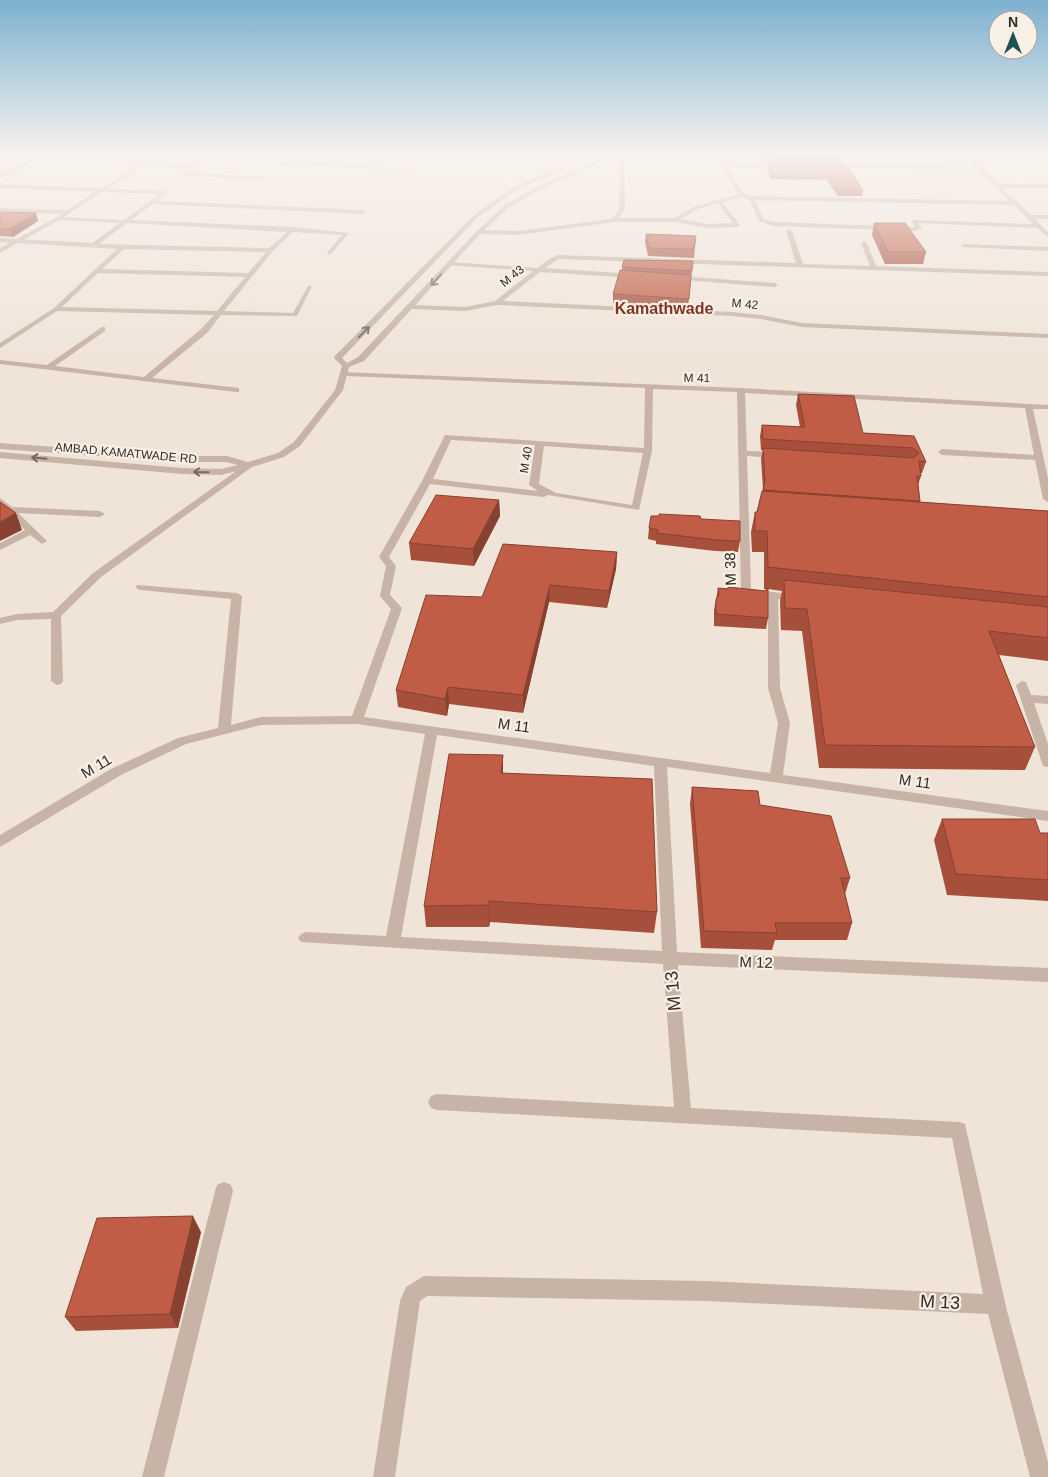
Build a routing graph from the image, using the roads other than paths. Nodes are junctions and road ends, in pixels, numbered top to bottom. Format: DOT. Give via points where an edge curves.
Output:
graph roads {
  1 [pos="50,223"];
  2 [pos="127,223"];
  3 [pos="150,223"];
  4 [pos="469,223"];
  5 [pos="488,223"];
  6 [pos="592,223"];
  7 [pos="691,223"];
  8 [pos="735,223"];
  9 [pos="769,223"];
  10 [pos="915,223"];
  11 [pos="963,223"];
  12 [pos="1036,223"];
  13 [pos="1039,226"];
  14 [pos="788,228"];
  15 [pos="294,229"];
  16 [pos="479,232"];
  17 [pos="1048,235"];
  18 [pos="0,240"];
  19 [pos="19,240"];
  20 [pos="864,243"];
  21 [pos="94,245"];
  22 [pos="963,246"];
  23 [pos="122,247"];
  24 [pos="1048,249"];
  25 [pos="271,250"];
  26 [pos="0,251"];
  27 [pos="330,253"];
  28 [pos="450,264"];
  29 [pos="800,265"];
  30 [pos="874,268"];
  31 [pos="538,270"];
  32 [pos="95,271"];
  33 [pos="1048,274"];
  34 [pos="248,275"];
  35 [pos="646,277"];
  36 [pos="666,278"];
  37 [pos="775,285"];
  38 [pos="310,287"];
  39 [pos="496,303"];
  40 [pos="411,307"];
  41 [pos="56,309"];
  42 [pos="219,313"];
  43 [pos="102,329"];
  44 [pos="1048,336"];
  45 [pos="0,346"];
  46 [pos="0,362"];
  47 [pos="49,367"];
  48 [pos="345,370"];
  49 [pos="146,379"];
  50 [pos="649,388"];
  51 [pos="236,390"];
  52 [pos="741,390"];
  53 [pos="1028,406"];
  54 [pos="1048,406"];
  55 [pos="540,443"];
  56 [pos="0,446"];
  57 [pos="15,446"];
  58 [pos="648,451"];
  59 [pos="942,452"];
  60 [pos="742,453"];
  61 [pos="3,455"];
  62 [pos="792,456"];
  63 [pos="1039,458"];
  64 [pos="249,465"];
  65 [pos="427,482"];
  66 [pos="554,495"];
  67 [pos="1048,499"];
  68 [pos="0,501"];
  69 [pos="10,510"];
  70 [pos="100,514"];
  71 [pos="31,531"];
  72 [pos="42,541"];
  73 [pos="0,547"];
  74 [pos="141,587"];
  75 [pos="773,595"];
  76 [pos="802,598"];
  77 [pos="56,615"];
  78 [pos="0,622"];
  79 [pos="57,680"];
  80 [pos="1022,685"];
  81 [pos="1026,698"];
  82 [pos="1048,700"];
  83 [pos="357,720"];
  84 [pos="224,730"];
  85 [pos="432,730"];
  86 [pos="660,762"];
  87 [pos="1048,763"];
  88 [pos="776,778"];
  89 [pos="1048,816"];
  90 [pos="0,842"];
  91 [pos="306,938"];
  92 [pos="392,943"];
  93 [pos="670,958"];
  94 [pos="1043,974"];
  95 [pos="438,1102"];
  96 [pos="683,1114"];
  97 [pos="224,1191"];
  98 [pos="999,1318"];
  99 [pos="153,1477"];
  100 [pos="384,1477"];
  101 [pos="1041,1477"];
  1 -- 19 [label="street"];
  2 -- 21 [label="street"];
  3 -- 15 [label="street"];
  48 -- 4 [label="street, one-way" via="338,358"];
  5 -- 16 [label="street"];
  6 -- 16 [label="street" via="518,233"];
  7 -- 8 [label="street" via="707,226 737,225"];
  9 -- 14 [label="street"];
  10 -- 14 [label="street" via="918,229"];
  11 -- 13 [label="street"];
  12 -- 13 [label="street"];
  13 -- 17 [label="street"];
  14 -- 29 [label="street"];
  15 -- 25 [label="street"];
  15 -- 27 [label="street" via="346,233"];
  16 -- 28 [label="street"];
  18 -- 19 [label="street"];
  19 -- 21 [label="street"];
  19 -- 26 [label="street"];
  20 -- 30 [label="street"];
  21 -- 23 [label="street"];
  22 -- 24 [label="street"];
  23 -- 25 [label="street"];
  23 -- 32 [label="street"];
  25 -- 34 [label="street"];
  28 -- 31 [label="street"];
  28 -- 40 [label="street, one-way"];
  29 -- 30 [label="street, M 43"];
  29 -- 31 [label="street, M 43" via="564,256 554,258"];
  30 -- 33 [label="street, M 43"];
  31 -- 35 [label="street"];
  31 -- 39 [label="street, M 43"];
  32 -- 34 [label="street"];
  32 -- 41 [label="street"];
  34 -- 42 [label="street"];
  36 -- 37 [label="street"];
  38 -- 42 [label="street" via="295,315"];
  39 -- 40 [label="street, M 42" via="465,309"];
  39 -- 44 [label="street, M 42" via="732,314 802,325"];
  40 -- 48 [label="street" via="361,359"];
  41 -- 42 [label="street"];
  41 -- 45 [label="street"];
  42 -- 49 [label="street" via="204,331"];
  43 -- 47 [label="street"];
  46 -- 47 [label="street"];
  47 -- 49 [label="street"];
  48 -- 50 [label="street, M 41"];
  48 -- 64 [label="street, AMBAD KAMATWADE RD" via="339,390 297,444 281,455"];
  49 -- 51 [label="street"];
  50 -- 52 [label="street, M 41"];
  50 -- 58 [label="street, M 40"];
  52 -- 53 [label="street, M 41"];
  52 -- 60 [label="street, M 38"];
  53 -- 54 [label="street, M 41"];
  53 -- 63 [label="street"];
  55 -- 58 [label="street, M 40"];
  55 -- 65 [label="street" via="448,437"];
  55 -- 66 [label="street, M 40" via="534,485"];
  56 -- 57 [label="street, AMBAD KAMATWADE RD"];
  57 -- 61 [label="street"];
  57 -- 64 [label="street, AMBAD KAMATWADE RD" via="184,459 228,459"];
  58 -- 66 [label="street, M 40" via="636,508"];
  59 -- 63 [label="street"];
  60 -- 62 [label="street"];
  60 -- 75 [label="street, M 38" via="749,507 746,592"];
  64 -- 61 [label="street, AMBAD KAMATWADE RD, one-way" via="221,472 182,471"];
  63 -- 67 [label="street"];
  64 -- 77 [label="street" via="96,575"];
  65 -- 66 [label="street"];
  65 -- 83 [label="street" via="384,557 391,566 385,596 398,608"];
  68 -- 69 [label="street"];
  69 -- 70 [label="street"];
  69 -- 71 [label="street"];
  71 -- 72 [label="street"];
  71 -- 73 [label="street"];
  74 -- 84 [label="street" via="237,596"];
  75 -- 76 [label="street, M 38"];
  75 -- 88 [label="street" via="774,688 784,723"];
  77 -- 78 [label="street" via="17,617"];
  77 -- 79 [label="street"];
  80 -- 81 [label="street"];
  81 -- 82 [label="street"];
  81 -- 87 [label="street"];
  83 -- 84 [label="street, M 11" via="261,720"];
  83 -- 85 [label="street, M 11"];
  84 -- 90 [label="street, M 11" via="145,757"];
  85 -- 86 [label="street, M 11"];
  85 -- 92 [label="street"];
  86 -- 88 [label="street, M 11"];
  86 -- 93 [label="street"];
  88 -- 89 [label="street, M 11"];
  91 -- 92 [label="street, M 12"];
  92 -- 93 [label="street, M 12"];
  93 -- 94 [label="street, M 12"];
  93 -- 96 [label="street, M 13"];
  95 -- 96 [label="street"];
  96 -- 98 [label="street" via="959,1130"];
  97 -- 99 [label="street"];
  98 -- 100 [label="street, M 13" via="995,1304 706,1291 424,1286 413,1294 410,1301"];
  98 -- 101 [label="street"];
}
